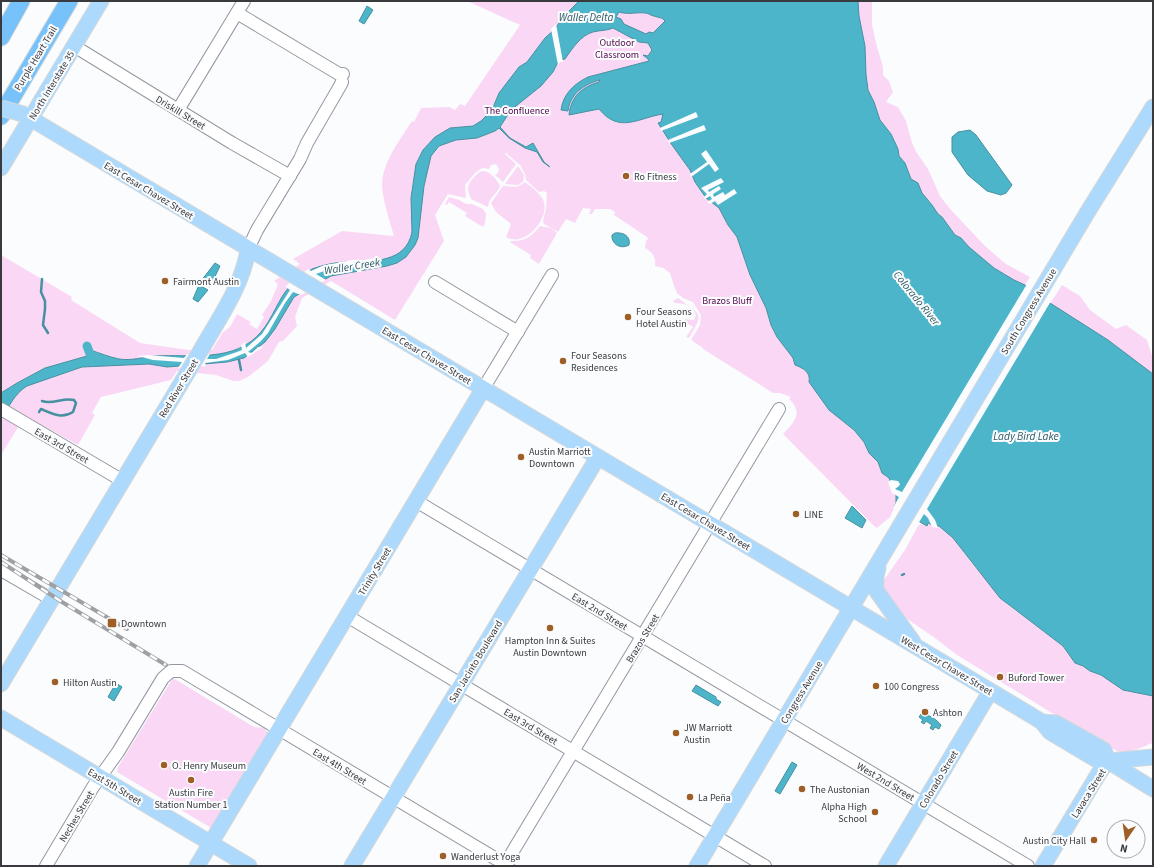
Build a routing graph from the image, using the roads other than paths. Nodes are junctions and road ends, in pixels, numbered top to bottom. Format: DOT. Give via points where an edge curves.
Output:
graph roads {
  1 [pos="21,1"];
  2 [pos="69,1"];
  3 [pos="101,1"];
  4 [pos="244,1"];
  5 [pos="237,13"];
  6 [pos="1,37"];
  7 [pos="74,46"];
  8 [pos="1153,107"];
  9 [pos="1,108"];
  10 [pos="178,110"];
  11 [pos="1,116"];
  12 [pos="27,117"];
  13 [pos="1,168"];
  14 [pos="290,176"];
  15 [pos="248,248"];
  16 [pos="552,275"];
  17 [pos="434,282"];
  18 [pos="518,332"];
  19 [pos="483,389"];
  20 [pos="1,409"];
  21 [pos="779,409"];
  22 [pos="598,457"];
  23 [pos="123,481"];
  24 [pos="416,501"];
  25 [pos="905,516"];
  26 [pos="710,524"];
  27 [pos="881,558"];
  28 [pos="530,569"];
  29 [pos="1,570"];
  30 [pos="51,599"];
  31 [pos="851,608"];
  32 [pos="347,616"];
  33 [pos="643,636"];
  34 [pos="917,647"];
  35 [pos="171,671"];
  36 [pos="1,684"];
  37 [pos="461,684"];
  38 [pos="990,692"];
  39 [pos="1,718"];
  40 [pos="784,720"];
  41 [pos="279,730"];
  42 [pos="573,751"];
  43 [pos="1153,756"];
  44 [pos="1108,761"];
  45 [pos="100,777"];
  46 [pos="1153,788"];
  47 [pos="393,798"];
  48 [pos="923,803"];
  49 [pos="714,836"];
  50 [pos="211,843"];
  51 [pos="46,866"];
  52 [pos="197,866"];
  53 [pos="249,866"];
  54 [pos="352,866"];
  55 [pos="506,866"];
  56 [pos="696,866"];
  57 [pos="765,866"];
  58 [pos="886,866"];
  59 [pos="1028,866"];
  60 [pos="1043,866"];
  1 -- 6 [label="highway"];
  2 -- 11 [label="highway, Purple Heart Trail"];
  3 -- 7 [label="main road, North Interstate 35"];
  4 -- 5 [label="street"];
  5 -- 10 [label="street"];
  5 -- 14 [label="street, Red River Street" via="341,79"];
  7 -- 10 [label="street, Driskill Street"];
  7 -- 12 [label="main road, North Interstate 35"];
  8 -- 25 [label="main road, South Congress Avenue"];
  9 -- 12 [label="main road, East Cesar Chavez Street, bridge"];
  10 -- 14 [label="street, Driskill Street"];
  12 -- 13 [label="main road, North Interstate 35"];
  12 -- 15 [label="main road, East Cesar Chavez Street"];
  14 -- 15 [label="street, Red River Street"];
  15 -- 19 [label="main road, East Cesar Chavez Street"];
  15 -- 23 [label="main road, Red River Street" via="246,263 233,294"];
  16 -- 18 [label="street, Trinity Street"];
  17 -- 18 [label="street"];
  18 -- 19 [label="street, Trinity Street"];
  19 -- 22 [label="main road, East Cesar Chavez Street"];
  19 -- 24 [label="main road, Trinity Street"];
  20 -- 23 [label="street, East 3rd Street"];
  21 -- 26 [label="street, Brazos Street"];
  22 -- 26 [label="main road, East Cesar Chavez Street"];
  22 -- 28 [label="main road, San Jacinto Boulevard"];
  23 -- 30 [label="main road, Red River Street"];
  24 -- 28 [label="street, East 2nd Street"];
  24 -- 32 [label="main road, Trinity Street"];
  25 -- 27 [label="main road, Congress Avenue"];
  26 -- 31 [label="main road, East Cesar Chavez Street"];
  26 -- 33 [label="street, Brazos Street"];
  27 -- 31 [label="main road, Congress Avenue"];
  27 -- 34 [label="main road" via="876,577 876,590"];
  28 -- 33 [label="street, East 2nd Street"];
  28 -- 37 [label="main road, San Jacinto Boulevard"];
  29 -- 30 [label="street"];
  30 -- 36 [label="main road, Red River Street"];
  31 -- 34 [label="main road, West Cesar Chavez Street"];
  31 -- 40 [label="main road, Congress Avenue"];
  32 -- 37 [label="street, East 3rd Street"];
  32 -- 41 [label="main road, Trinity Street"];
  33 -- 40 [label="street, East 2nd Street"];
  33 -- 42 [label="street, Brazos Street"];
  34 -- 38 [label="main road, West Cesar Chavez Street"];
  35 -- 41 [label="street, East 4th Street" via="182,671"];
  35 -- 45 [label="street, Neches Street" via="166,674"];
  37 -- 42 [label="street, East 3rd Street"];
  37 -- 47 [label="main road, San Jacinto Boulevard"];
  38 -- 44 [label="main road, West Cesar Chavez Street" via="1042,722 1056,723 1104,750"];
  38 -- 48 [label="main road, Colorado Street"];
  39 -- 45 [label="main road, East 5th Street"];
  40 -- 48 [label="street, West 2nd Street"];
  40 -- 49 [label="main road, Congress Avenue"];
  41 -- 47 [label="street, East 4th Street"];
  41 -- 50 [label="main road, Trinity Street"];
  42 -- 49 [label="street, East 3rd Street"];
  42 -- 55 [label="street, Brazos Street"];
  43 -- 44 [label="main road"];
  44 -- 46 [label="main road, West Cesar Chavez Street"];
  44 -- 60 [label="main road, Lavaca Street"];
  45 -- 50 [label="main road, East 5th Street"];
  45 -- 51 [label="street, Neches Street"];
  47 -- 54 [label="main road, San Jacinto Boulevard"];
  47 -- 55 [label="street, East 4th Street"];
  48 -- 58 [label="main road, Colorado Street"];
  48 -- 59 [label="street, West 2nd Street"];
  49 -- 56 [label="main road, Congress Avenue"];
  49 -- 57 [label="street, East 3rd Street"];
  50 -- 52 [label="main road, Trinity Street"];
  50 -- 53 [label="main road, East 5th Street"];
}
